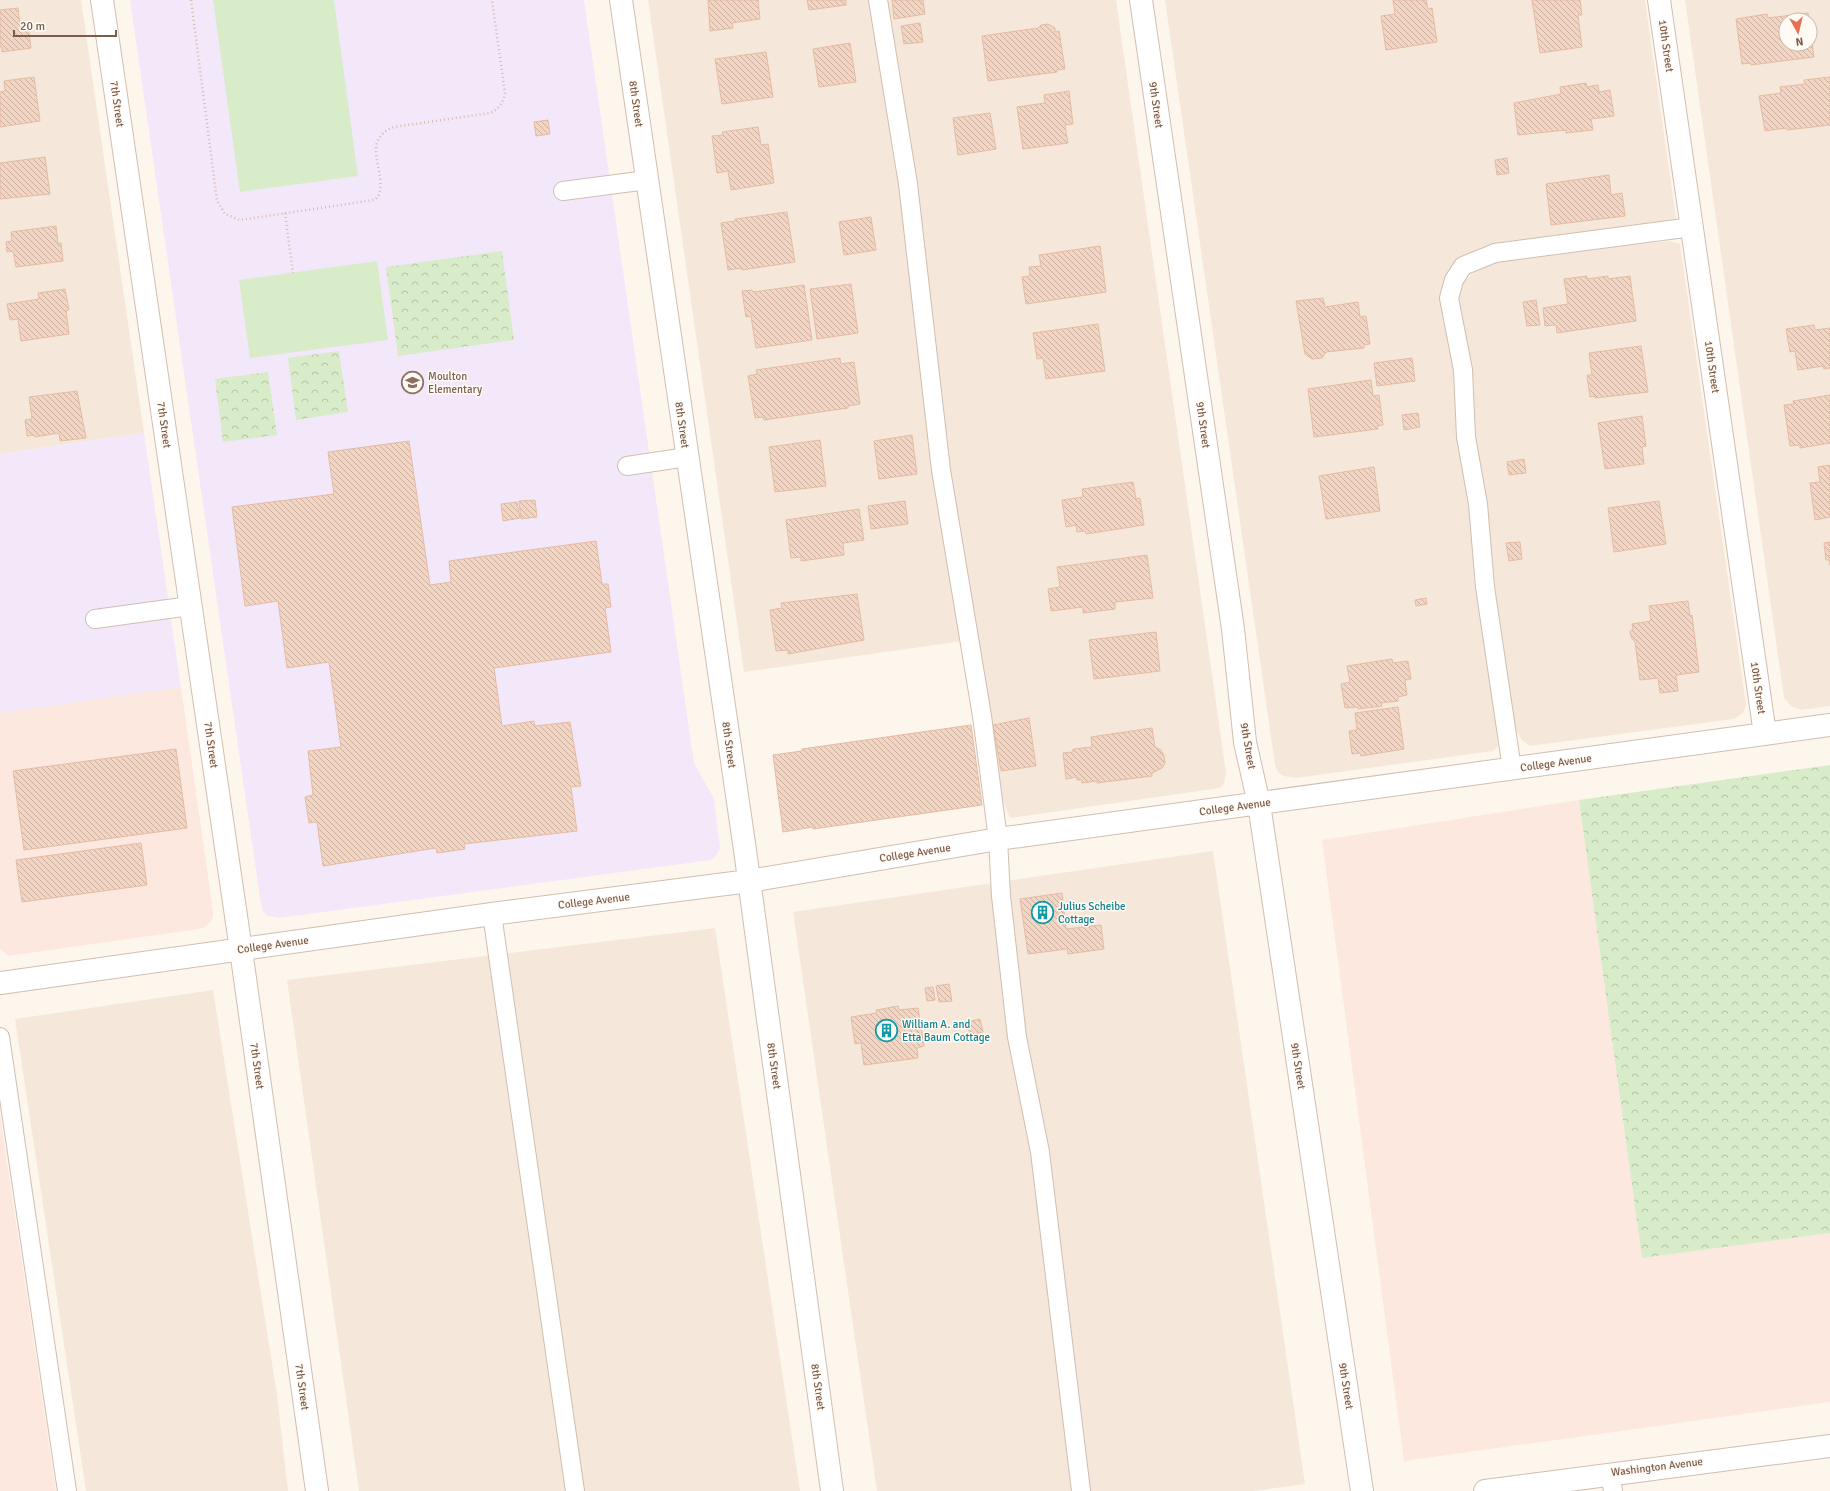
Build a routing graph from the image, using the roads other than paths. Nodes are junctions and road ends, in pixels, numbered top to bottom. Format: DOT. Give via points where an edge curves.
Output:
graph roads {
  1 [pos="102,0"];
  2 [pos="621,0"];
  3 [pos="878,0"];
  4 [pos="1141,0"];
  5 [pos="1659,0"];
  6 [pos="647,180"];
  7 [pos="563,191"];
  8 [pos="1692,228"];
  9 [pos="687,457"];
  10 [pos="627,466"];
  11 [pos="190,606"];
  12 [pos="95,620"];
  13 [pos="1830,726"];
  14 [pos="1765,734"];
  15 [pos="1512,769"];
  16 [pos="1259,804"];
  17 [pos="998,839"];
  18 [pos="749,880"];
  19 [pos="492,914"];
  20 [pos="241,950"];
  21 [pos="0,984"];
  22 [pos="0,1037"];
  23 [pos="1830,1446"];
  24 [pos="1612,1482"];
  25 [pos="67,1491"];
  26 [pos="317,1491"];
  27 [pos="575,1491"];
  28 [pos="832,1491"];
  29 [pos="1081,1491"];
  30 [pos="1362,1491"];
  31 [pos="1485,1491"];
  1 -- 11 [label="street, 7th Street"];
  2 -- 6 [label="street, 8th Street"];
  3 -- 17 [label="lane" via="908,184 941,470 982,716"];
  4 -- 16 [label="street, 9th Street" via="1233,629 1245,742"];
  5 -- 8 [label="street, 10th Street"];
  6 -- 7 [label="lane"];
  6 -- 9 [label="street, 8th Street"];
  8 -- 14 [label="street, 10th Street"];
  8 -- 15 [label="lane" via="1495,253 1463,266 1454,280 1449,298 1463,370 1466,437 1478,504 1485,587"];
  9 -- 10 [label="lane"];
  9 -- 18 [label="street, 8th Street"];
  11 -- 12 [label="lane"];
  11 -- 20 [label="street, 7th Street"];
  13 -- 14 [label="street, College Avenue"];
  14 -- 15 [label="street, College Avenue"];
  15 -- 16 [label="street, College Avenue"];
  16 -- 17 [label="street, College Avenue"];
  16 -- 30 [label="street, 9th Street"];
  17 -- 18 [label="street, College Avenue"];
  17 -- 29 [label="lane" via="1001,896 1017,1037 1040,1152"];
  18 -- 19 [label="street, College Avenue"];
  18 -- 28 [label="street, 8th Street"];
  19 -- 20 [label="street, College Avenue"];
  19 -- 27 [label="lane"];
  20 -- 21 [label="street, College Avenue"];
  20 -- 26 [label="street, 7th Street"];
  22 -- 25 [label="lane"];
  23 -- 24 [label="street, Washington Avenue"];
  24 -- 31 [label="street, Washington Avenue"];
}
